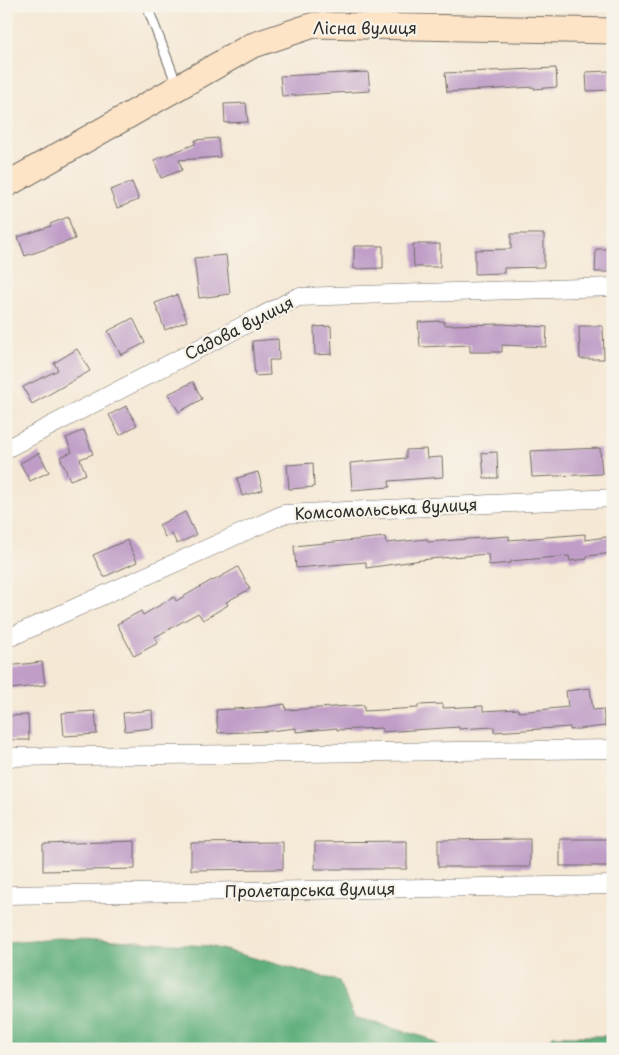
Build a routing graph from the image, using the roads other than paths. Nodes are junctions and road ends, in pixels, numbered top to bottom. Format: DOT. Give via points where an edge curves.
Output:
graph roads {
  1 [pos="147,6"];
  2 [pos="613,31"];
  3 [pos="178,88"];
  4 [pos="6,185"];
  5 [pos="613,287"];
  6 [pos="6,449"];
  7 [pos="613,498"];
  8 [pos="6,639"];
  9 [pos="613,749"];
  10 [pos="6,757"];
  11 [pos="613,885"];
  12 [pos="6,895"];
  1 -- 3 [label="lane"];
  2 -- 3 [label="street, Лісна вулиця" via="314,25 251,46"];
  3 -- 4 [label="street, Лісна вулиця"];
  5 -- 6 [label="street, Садова вулиця" via="298,297"];
  7 -- 8 [label="street, Комсомольська вулиця" via="284,514"];
  9 -- 10 [label="street"];
  11 -- 12 [label="street, Пролетарська вулиця"];
}
